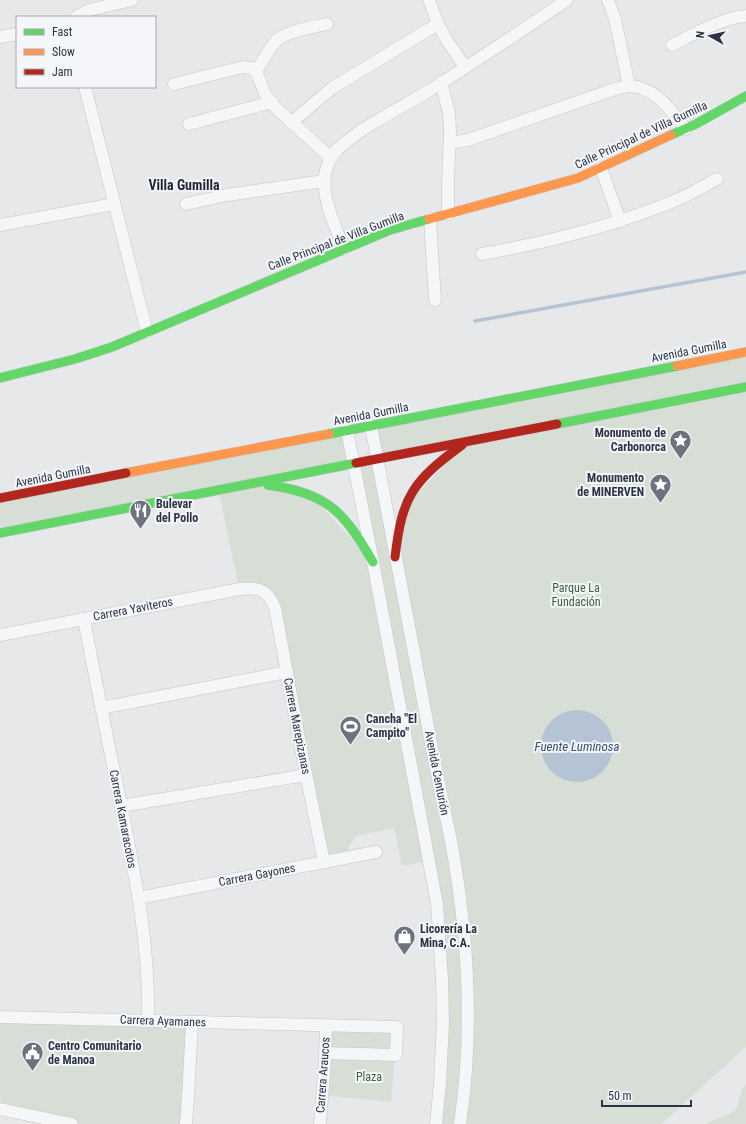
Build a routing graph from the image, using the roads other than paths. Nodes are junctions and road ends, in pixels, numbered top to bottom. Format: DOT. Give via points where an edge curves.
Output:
graph roads {
  1 [pos="132,0"];
  2 [pos="429,0"];
  3 [pos="568,0"];
  4 [pos="608,0"];
  5 [pos="78,16"];
  6 [pos="746,16"];
  7 [pos="328,24"];
  8 [pos="438,24"];
  9 [pos="16,34"];
  10 [pos="0,37"];
  11 [pos="672,45"];
  12 [pos="465,67"];
  13 [pos="256,71"];
  14 [pos="441,82"];
  15 [pos="174,84"];
  16 [pos="629,86"];
  17 [pos="85,88"];
  18 [pos="746,96"];
  19 [pos="272,102"];
  20 [pos="291,123"];
  21 [pos="189,124"];
  22 [pos="686,129"];
  23 [pos="450,143"];
  24 [pos="331,158"];
  25 [pos="601,168"];
  26 [pos="717,179"];
  27 [pos="324,181"];
  28 [pos="114,204"];
  29 [pos="186,204"];
  30 [pos="448,214"];
  31 [pos="430,219"];
  32 [pos="620,221"];
  33 [pos="0,225"];
  34 [pos="344,249"];
  35 [pos="482,254"];
  36 [pos="435,300"];
  37 [pos="147,332"];
  38 [pos="746,352"];
  39 [pos="0,378"];
  40 [pos="746,388"];
  41 [pos="371,426"];
  42 [pos="347,430"];
  43 [pos="467,442"];
  44 [pos="377,459"];
  45 [pos="354,464"];
  46 [pos="254,484"];
  47 [pos="0,498"];
  48 [pos="0,533"];
  49 [pos="396,557"];
  50 [pos="373,562"];
  51 [pos="265,592"];
  52 [pos="84,619"];
  53 [pos="0,635"];
  54 [pos="286,672"];
  55 [pos="101,708"];
  56 [pos="306,776"];
  57 [pos="121,806"];
  58 [pos="376,852"];
  59 [pos="324,862"];
  60 [pos="138,898"];
  61 [pos="0,1017"];
  62 [pos="148,1021"];
  63 [pos="192,1022"];
  64 [pos="326,1025"];
  65 [pos="325,1053"];
  66 [pos="0,1109"];
  67 [pos="72,1124"];
  68 [pos="186,1124"];
  69 [pos="320,1124"];
  70 [pos="436,1124"];
  71 [pos="460,1124"];
  1 -- 5 [label="street" via="89,10"];
  2 -- 8 [label="street"];
  3 -- 12 [label="street"];
  4 -- 16 [label="street" via="615,19"];
  6 -- 11 [label="street" via="727,20"];
  7 -- 13 [label="street" via="280,38"];
  8 -- 12 [label="street"];
  8 -- 20 [label="street" via="332,88"];
  9 -- 10 [label="street"];
  12 -- 14 [label="street"];
  13 -- 15 [label="street" via="243,67"];
  13 -- 19 [label="street" via="265,94"];
  14 -- 23 [label="street" via="448,113"];
  14 -- 24 [label="street" via="357,134 336,150"];
  16 -- 22 [label="street" via="648,91 660,98"];
  16 -- 23 [label="street" via="468,140"];
  17 -- 28 [label="street"];
  18 -- 22 [label="main road, Calle Principal de Villa Gumilla"];
  19 -- 20 [label="street"];
  19 -- 21 [label="street"];
  20 -- 24 [label="street"];
  22 -- 25 [label="main road, Calle Principal de Villa Gumilla"];
  23 -- 30 [label="street"];
  24 -- 27 [label="street"];
  25 -- 30 [label="main road, Calle Principal de Villa Gumilla" via="578,178"];
  25 -- 32 [label="street"];
  26 -- 32 [label="street" via="680,198"];
  27 -- 29 [label="street" via="227,195"];
  27 -- 34 [label="street" via="328,202"];
  28 -- 33 [label="street"];
  28 -- 37 [label="street"];
  30 -- 31 [label="main road, Calle Principal de Villa Gumilla"];
  31 -- 34 [label="main road, Calle Principal de Villa Gumilla" via="390,230"];
  31 -- 36 [label="street"];
  32 -- 35 [label="street" via="555,239"];
  34 -- 37 [label="main road, Calle Principal de Villa Gumilla"];
  37 -- 39 [label="main road, Calle Principal de Villa Gumilla" via="101,351"];
  38 -- 41 [label="main road, Avenida Gumilla"];
  40 -- 43 [label="main road"];
  41 -- 42 [label="main road, Avenida Gumilla"];
  41 -- 44 [label="street, Avenida Centurión"];
  42 -- 45 [label="street, Avenida Centurión"];
  42 -- 47 [label="main road, Avenida Gumilla"];
  43 -- 44 [label="main road"];
  43 -- 49 [label="main road" via="428,471 413,488 400,522"];
  44 -- 45 [label="main road"];
  44 -- 49 [label="street, Avenida Centurión"];
  45 -- 46 [label="main road"];
  45 -- 50 [label="street, Avenida Centurión"];
  46 -- 48 [label="main road"];
  46 -- 50 [label="main road" via="274,485 300,491 331,505 356,532"];
  49 -- 71 [label="street, Avenida Centurión" via="451,842 461,907 468,1030"];
  50 -- 70 [label="street, Avenida Centurión" via="437,904 443,1022"];
  51 -- 52 [label="street, Carrera Yaviteros" via="249,588 240,589"];
  51 -- 54 [label="street, Carrera Marepizanas" via="275,608"];
  52 -- 53 [label="street, Carrera Yaviteros"];
  52 -- 55 [label="street, Carrera Kamaracotos"];
  54 -- 55 [label="street"];
  54 -- 56 [label="street, Carrera Marepizanas"];
  55 -- 57 [label="street, Carrera Kamaracotos"];
  56 -- 57 [label="street"];
  56 -- 59 [label="street, Carrera Marepizanas"];
  57 -- 60 [label="street, Carrera Kamaracotos"];
  58 -- 59 [label="street, Carrera Gayones"];
  59 -- 60 [label="street, Carrera Gayones"];
  60 -- 62 [label="street, Carrera Kamaracotos" via="148,973"];
  61 -- 62 [label="street, Carrera Ayamanes"];
  62 -- 63 [label="street, Carrera Ayamanes"];
  63 -- 64 [label="street, Carrera Ayamanes"];
  63 -- 68 [label="street"];
  64 -- 65 [label="street, Carrera Araucos"];
  64 -- 65 [label="street, Carrera Ayamanes" via="397,1027 396,1055"];
  65 -- 69 [label="street, Carrera Araucos"];
  66 -- 67 [label="street"];
}
